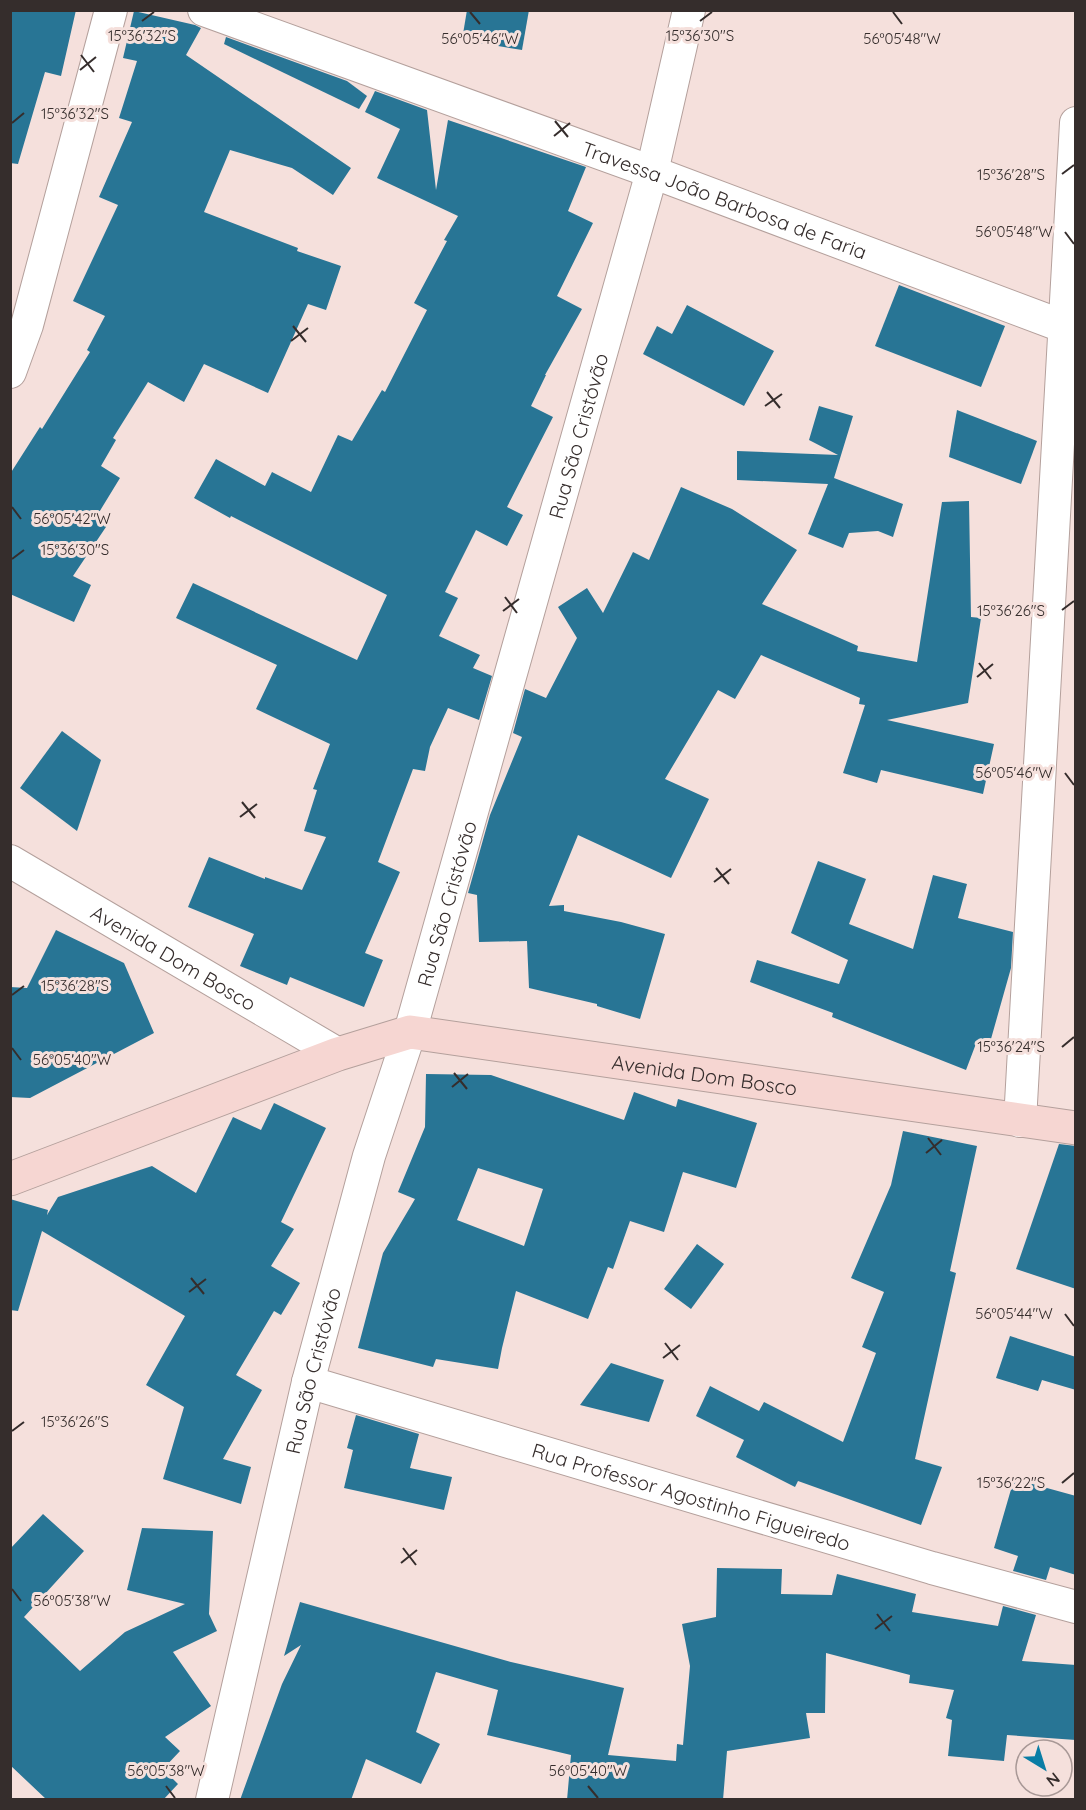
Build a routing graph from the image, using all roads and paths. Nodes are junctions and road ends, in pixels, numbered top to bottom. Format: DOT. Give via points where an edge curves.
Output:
graph roads {
  1 [pos="111,10"];
  2 [pos="204,10"];
  3 [pos="689,10"];
  4 [pos="1076,123"];
  5 [pos="652,172"];
  6 [pos="1070,327"];
  7 [pos="10,372"];
  8 [pos="10,861"];
  9 [pos="410,1032"];
  10 [pos="338,1054"];
  11 [pos="1020,1121"];
  12 [pos="1076,1128"];
  13 [pos="10,1179"];
  14 [pos="308,1382"];
  15 [pos="1076,1607"];
  16 [pos="212,1800"];
  1 -- 7 [label="street" via="27,325"];
  2 -- 5 [label="street, Travessa João Barbosa de Faria"];
  3 -- 5 [label="street, Rua São Cristóvão"];
  4 -- 6 [label="street"];
  5 -- 6 [label="street, Travessa João Barbosa de Faria"];
  5 -- 9 [label="street, Rua São Cristóvão"];
  6 -- 11 [label="street"];
  8 -- 10 [label="street, Avenida Dom Bosco"];
  9 -- 10 [label="street, Avenida Dom Bosco"];
  9 -- 11 [label="street, Avenida Dom Bosco"];
  9 -- 14 [label="street, Rua São Cristóvão" via="369,1156"];
  10 -- 13 [label="street, Avenida Dom Bosco"];
  11 -- 12 [label="street, Avenida Dom Bosco"];
  14 -- 15 [label="street, Rua Professor Agostinho Figueiredo" via="932,1568"];
  14 -- 16 [label="street, Rua São Cristóvão"];
}
